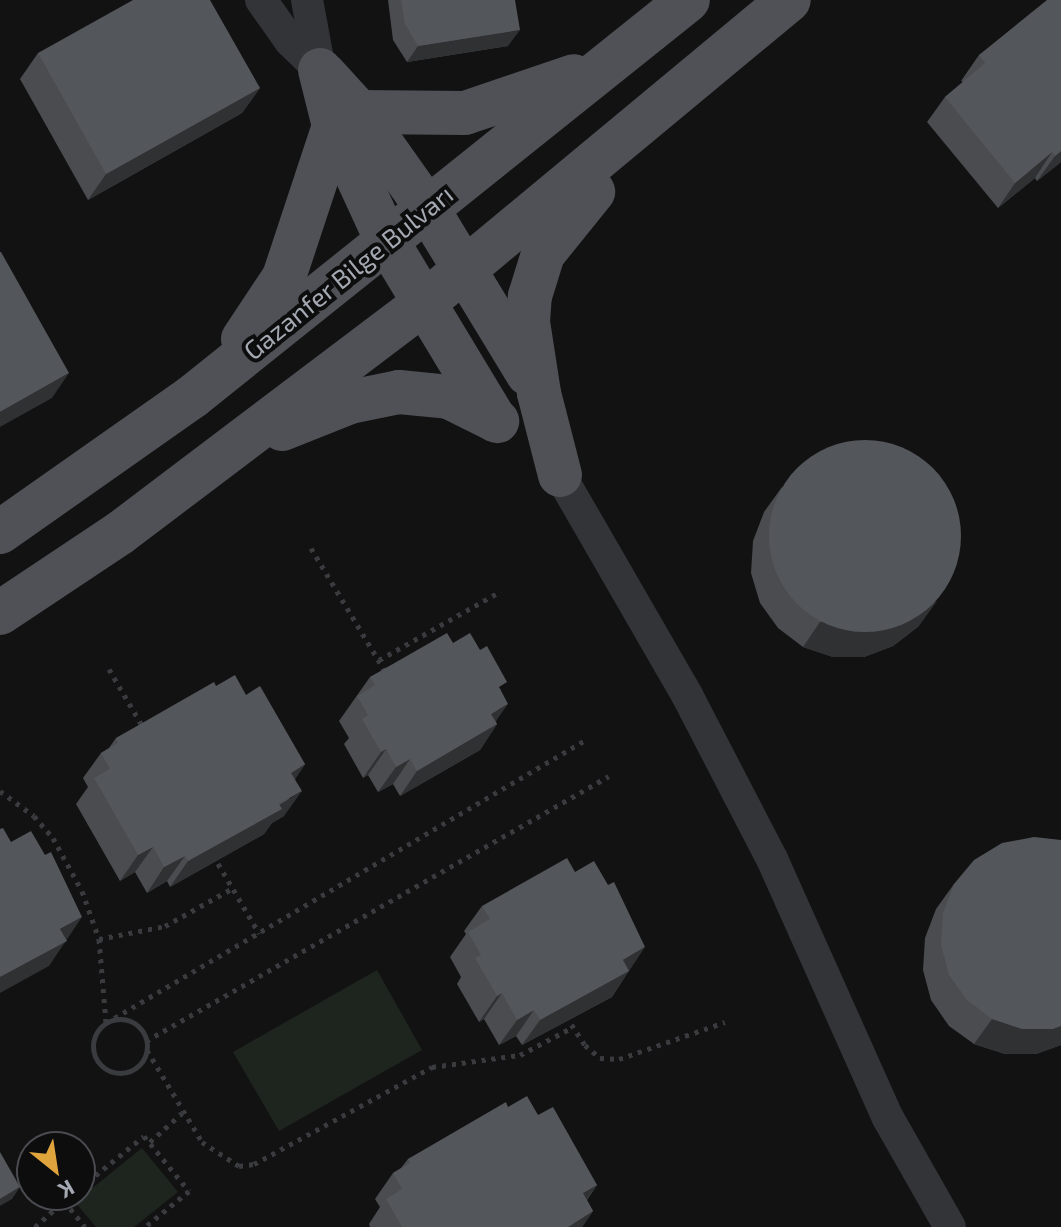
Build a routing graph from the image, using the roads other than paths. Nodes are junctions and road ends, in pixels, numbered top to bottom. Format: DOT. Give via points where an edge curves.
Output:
graph roads {
  1 [pos="261,0"];
  2 [pos="307,0"];
  3 [pos="789,0"];
  4 [pos="668,6"];
  5 [pos="606,64"];
  6 [pos="712,64"];
  7 [pos="320,70"];
  8 [pos="347,119"];
  9 [pos="427,208"];
  10 [pos="387,241"];
  11 [pos="465,271"];
  12 [pos="424,303"];
  13 [pos="539,393"];
  14 [pos="192,397"];
  15 [pos="495,420"];
  16 [pos="232,449"];
  17 [pos="560,475"];
  18 [pos="0,532"];
  19 [pos="0,613"];
  20 [pos="950,1227"];
  1 -- 7 [label="street" via="290,41"];
  2 -- 7 [label="street"];
  3 -- 6 [label="main road"];
  4 -- 5 [label="main road, Gazanfer Bilge Bulvarı"];
  5 -- 8 [label="main road" via="465,113"];
  5 -- 9 [label="main road, Gazanfer Bilge Bulvarı"];
  6 -- 11 [label="main road"];
  6 -- 13 [label="main road" via="576,210 543,254 528,322"];
  7 -- 8 [label="main road"];
  8 -- 9 [label="main road"];
  8 -- 10 [label="main road"];
  8 -- 14 [label="main road" via="284,277 256,324"];
  9 -- 10 [label="main road, Gazanfer Bilge Bulvarı"];
  9 -- 11 [label="main road"];
  10 -- 12 [label="main road"];
  10 -- 14 [label="main road, Gazanfer Bilge Bulvarı"];
  11 -- 12 [label="main road"];
  11 -- 13 [label="main road"];
  12 -- 15 [label="main road"];
  12 -- 16 [label="main road"];
  13 -- 17 [label="main road"];
  14 -- 18 [label="main road, Gazanfer Bilge Bulvarı"];
  15 -- 16 [label="main road" via="449,397 399,392 350,402"];
  15 -- 17 [label="main road"];
  16 -- 19 [label="main road"];
  17 -- 20 [label="street" via="737,792 888,1118"];
}
